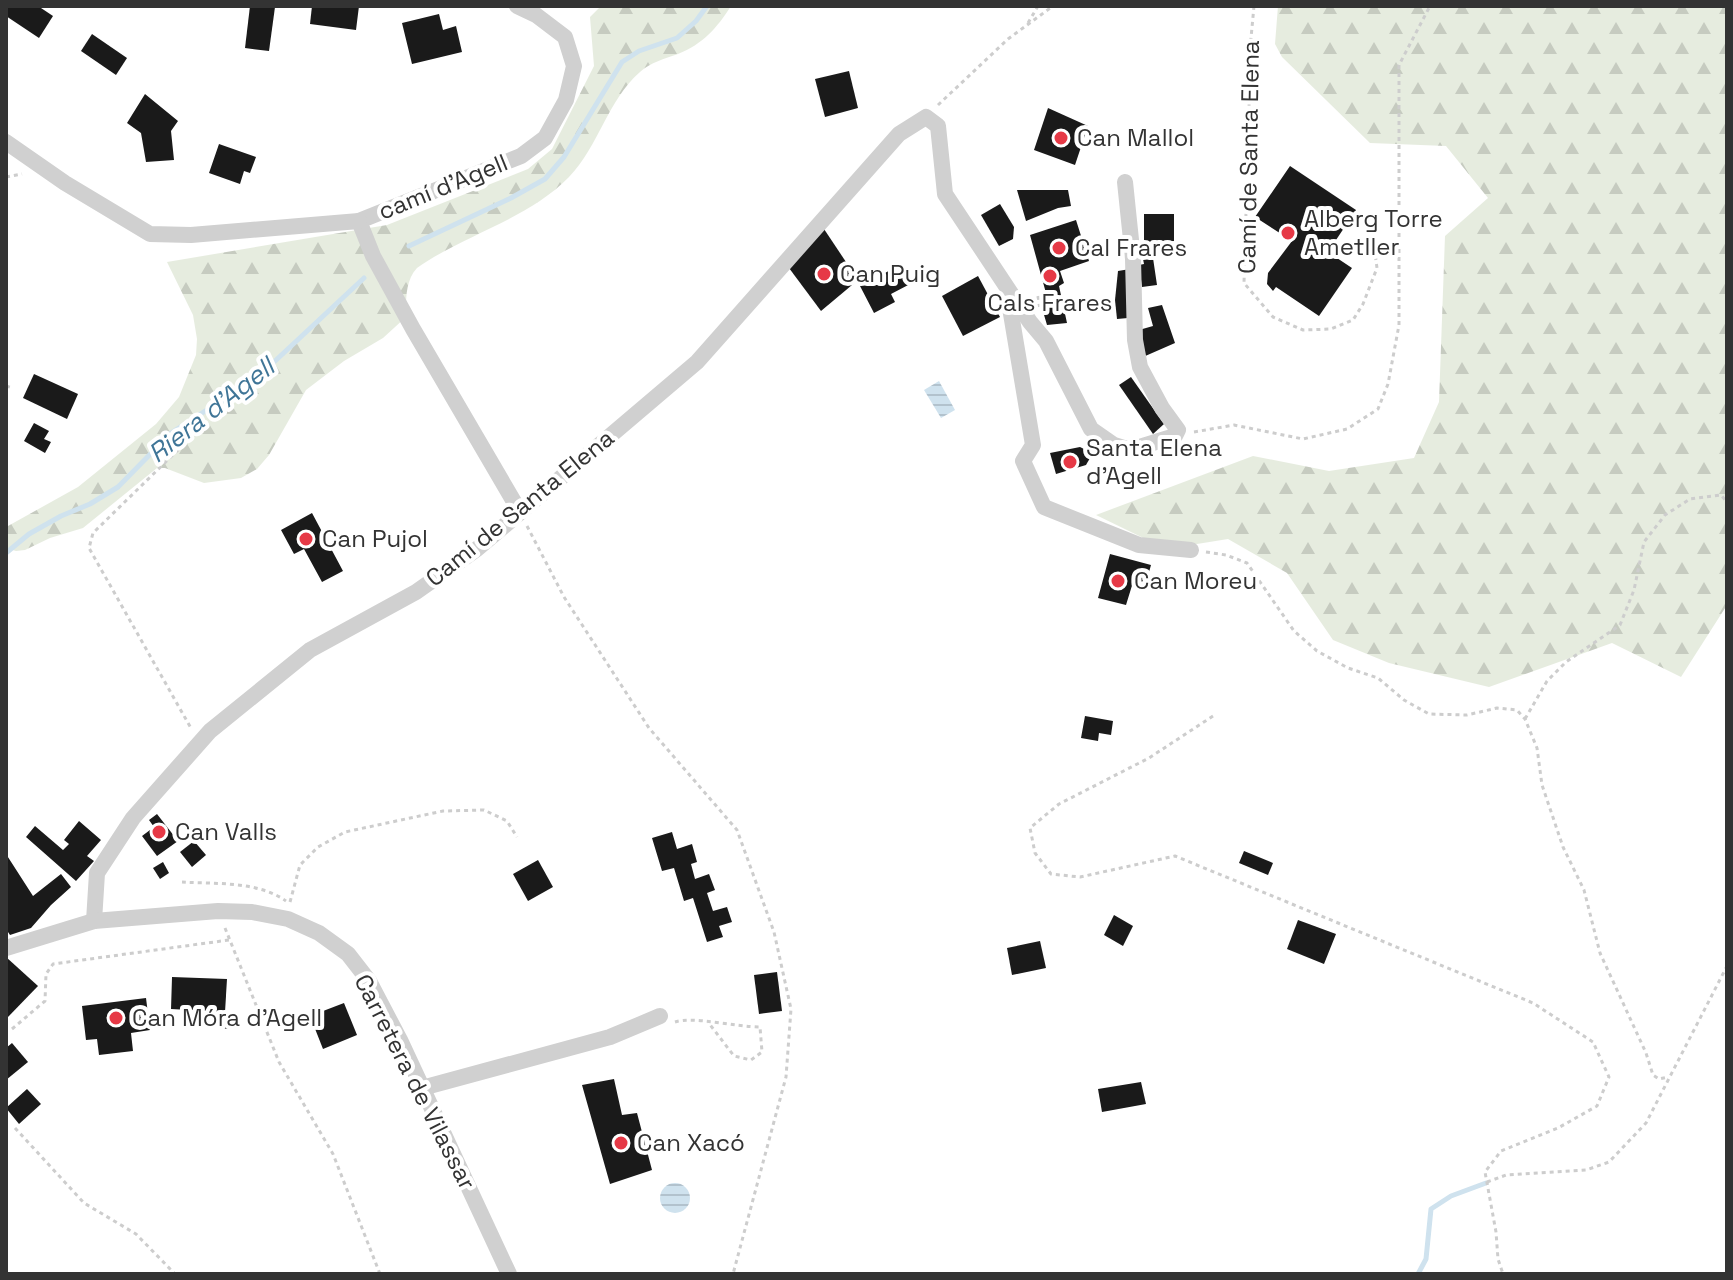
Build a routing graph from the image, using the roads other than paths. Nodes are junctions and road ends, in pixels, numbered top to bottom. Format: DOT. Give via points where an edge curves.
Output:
graph roads {
  1 [pos="517,6"];
  2 [pos="6,142"];
  3 [pos="1125,182"];
  4 [pos="359,221"];
  5 [pos="1005,287"];
  6 [pos="520,512"];
  7 [pos="1191,550"];
  8 [pos="94,921"];
  9 [pos="6,948"];
  10 [pos="660,1016"];
  11 [pos="422,1088"];
  12 [pos="509,1274"];
  1 -- 4 [label="street, camí d'Agell" via="565,37 574,66 566,100 545,138 521,156"];
  2 -- 4 [label="street" via="150,234"];
  3 -- 5 [label="street" via="1140,367 1178,430 1175,436 1130,450 1091,429 1046,341"];
  4 -- 6 [label="street, camí d'Agell" via="413,329"];
  5 -- 6 [label="street, Camí de Santa Elena" via="945,194 938,126 926,117 899,134 697,362"];
  5 -- 7 [label="street" via="1033,445 1023,461 1044,507 1139,545"];
  6 -- 8 [label="street, Camí de Santa Elena" via="416,592 310,650 210,731 133,818 97,873"];
  8 -- 9 [label="street, Carretera de Vilassar"];
  8 -- 11 [label="street, Carretera de Vilassar" via="252,912 288,919 319,933 348,954 369,981"];
  10 -- 11 [label="street" via="610,1037"];
  11 -- 12 [label="street, Carretera de Vilassar"];
}
